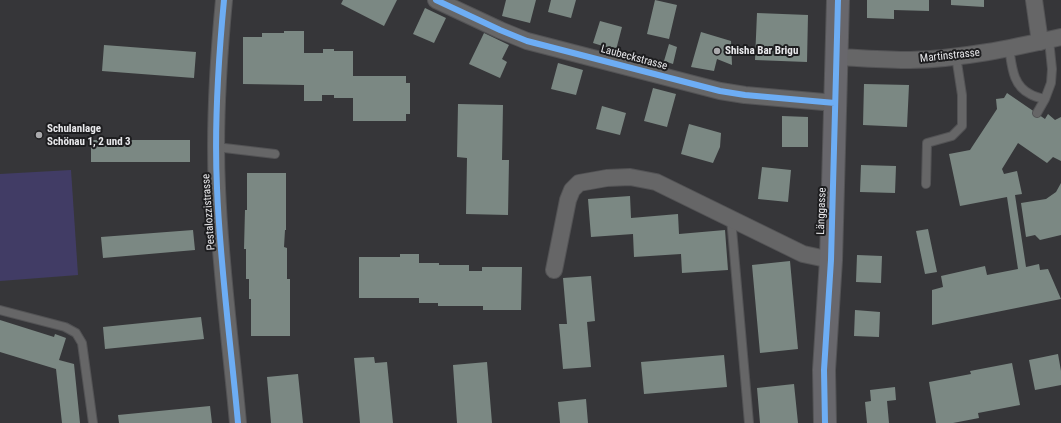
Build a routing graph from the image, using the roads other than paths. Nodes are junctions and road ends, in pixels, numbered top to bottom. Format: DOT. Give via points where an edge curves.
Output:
graph roads {
  1 [pos="224,0"];
  2 [pos="436,0"];
  3 [pos="838,0"];
  4 [pos="1034,0"];
  5 [pos="1050,40"];
  6 [pos="1009,48"];
  7 [pos="956,56"];
  8 [pos="837,58"];
  9 [pos="1045,99"];
  10 [pos="835,104"];
  11 [pos="1037,113"];
  12 [pos="216,147"];
  13 [pos="275,154"];
  14 [pos="926,184"];
  15 [pos="731,218"];
  16 [pos="831,260"];
  17 [pos="554,270"];
  18 [pos="0,310"];
  19 [pos="92,423"];
  20 [pos="238,423"];
  21 [pos="748,423"];
  22 [pos="825,423"];
  1 -- 12 [label="street, Pestalozzistrasse" via="216,92"];
  2 -- 10 [label="street, Laubeckstrasse" via="527,41 693,84 746,95"];
  3 -- 8 [label="street, Länggasse"];
  4 -- 5 [label="street"];
  5 -- 6 [label="street, Martinstrasse"];
  5 -- 9 [label="lane" via="1051,83"];
  6 -- 7 [label="street, Martinstrasse"];
  6 -- 9 [label="lane" via="1013,74 1021,88"];
  7 -- 8 [label="street, Martinstrasse" via="910,60"];
  7 -- 14 [label="lane" via="962,95 962,126 952,136 927,143"];
  8 -- 10 [label="street, Länggasse"];
  9 -- 11 [label="lane"];
  10 -- 16 [label="street, Länggasse"];
  12 -- 13 [label="lane"];
  12 -- 20 [label="street, Pestalozzistrasse" via="219,229"];
  15 -- 16 [label="street" via="803,254"];
  15 -- 17 [label="street" via="656,182 630,177 579,183 572,190 568,200"];
  15 -- 21 [label="lane"];
  16 -- 22 [label="street, Länggasse" via="824,370"];
  18 -- 19 [label="lane" via="65,327 76,333 82,343"];
}
